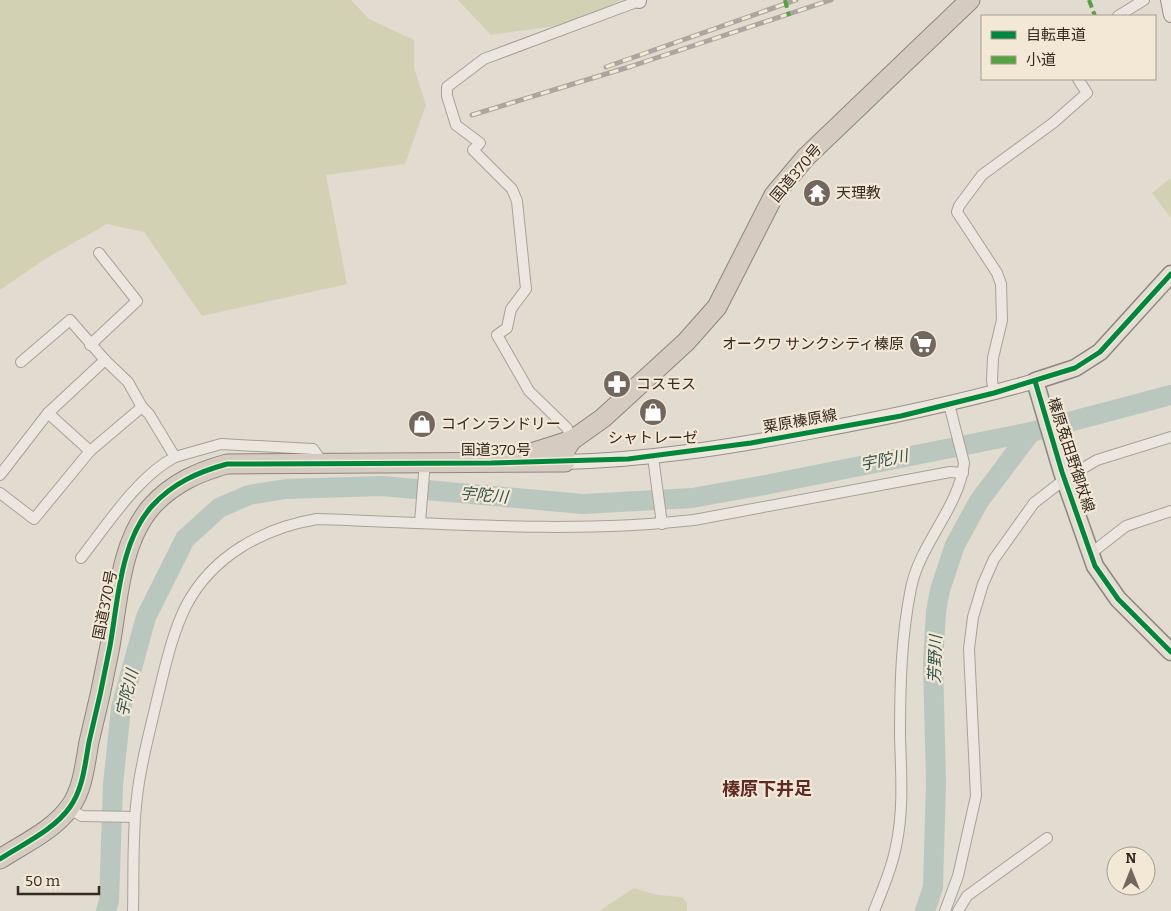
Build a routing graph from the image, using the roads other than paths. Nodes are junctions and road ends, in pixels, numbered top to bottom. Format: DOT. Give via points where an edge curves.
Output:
graph roads {
  1 [pos="639,0"];
  2 [pos="970,0"];
  3 [pos="1144,0"];
  4 [pos="1168,0"];
  5 [pos="1120,15"];
  6 [pos="1171,15"];
  7 [pos="1079,80"];
  8 [pos="99,252"];
  9 [pos="1171,274"];
  10 [pos="90,345"];
  11 [pos="105,360"];
  12 [pos="20,362"];
  13 [pos="1037,388"];
  14 [pos="994,393"];
  15 [pos="948,404"];
  16 [pos="142,407"];
  17 [pos="48,413"];
  18 [pos="1171,437"];
  19 [pos="572,440"];
  20 [pos="90,451"];
  21 [pos="175,457"];
  22 [pos="653,457"];
  23 [pos="565,462"];
  24 [pos="323,463"];
  25 [pos="491,463"];
  26 [pos="425,466"];
  27 [pos="963,468"];
  28 [pos="0,475"];
  29 [pos="1063,475"];
  30 [pos="0,493"];
  31 [pos="1171,512"];
  32 [pos="420,520"];
  33 [pos="662,522"];
  34 [pos="1090,554"];
  35 [pos="81,558"];
  36 [pos="1171,651"];
  37 [pos="77,812"];
  38 [pos="134,817"];
  39 [pos="1047,838"];
  40 [pos="0,859"];
  41 [pos="133,911"];
  42 [pos="874,911"];
  43 [pos="945,911"];
  44 [pos="958,911"];
  1 -- 19 [label="street" via="484,59 447,87 456,125 480,143 473,150 512,189 517,201 526,290 511,309 507,328 496,335 529,391 567,428"];
  2 -- 19 [label="highway, 国道370号" via="806,157 774,196 717,307 686,342 603,418"];
  3 -- 5 [label="street"];
  4 -- 6 [label="main road"];
  7 -- 14 [label="street" via="1088,93 982,175 957,212 997,272 1001,284 1002,320 993,358"];
  8 -- 10 [label="street" via="137,301"];
  9 -- 13 [label="main road, 榛原菟田野御杖線" via="1100,352"];
  10 -- 11 [label="street"];
  10 -- 12 [label="street" via="70,320"];
  11 -- 16 [label="street" via="128,382"];
  11 -- 17 [label="street"];
  13 -- 14 [label="main road, 粟原榛原線"];
  13 -- 29 [label="main road, 榛原菟田野御杖線"];
  14 -- 15 [label="main road, 粟原榛原線"];
  15 -- 22 [label="main road, 粟原榛原線" via="751,443"];
  15 -- 27 [label="street"];
  16 -- 20 [label="street"];
  16 -- 21 [label="street"];
  17 -- 20 [label="street"];
  17 -- 28 [label="street"];
  18 -- 29 [label="street" via="1097,460"];
  19 -- 23 [label="highway" via="565,450"];
  19 -- 25 [label="highway, 国道370号"];
  20 -- 30 [label="street" via="34,519"];
  21 -- 24 [label="street" via="221,444 313,449"];
  21 -- 35 [label="street" via="139,486"];
  22 -- 23 [label="main road, 粟原榛原線"];
  22 -- 33 [label="street"];
  23 -- 25 [label="highway, 国道370号"];
  24 -- 26 [label="highway, 国道370号"];
  24 -- 37 [label="highway, 国道370号" via="227,464 192,475 152,506 127,555 103,683 76,798"];
  25 -- 26 [label="highway, 国道370号"];
  26 -- 32 [label="street"];
  27 -- 33 [label="street" via="694,520"];
  27 -- 42 [label="street" via="958,487 927,545 910,593 900,707 901,804 896,846"];
  29 -- 34 [label="main road, 榛原菟田野御杖線"];
  29 -- 43 [label="street" via="1034,504 994,559 973,617 969,649 976,796 958,876"];
  31 -- 34 [label="street" via="1126,526"];
  32 -- 33 [label="street" via="560,527"];
  32 -- 38 [label="street" via="317,519 290,523 255,537 221,562 200,585 175,634 140,774"];
  34 -- 36 [label="main road, 榛原菟田野御杖線" via="1107,585"];
  37 -- 38 [label="street"];
  37 -- 40 [label="highway, 国道370号"];
  38 -- 41 [label="street"];
  39 -- 44 [label="street" via="967,896"];
}
